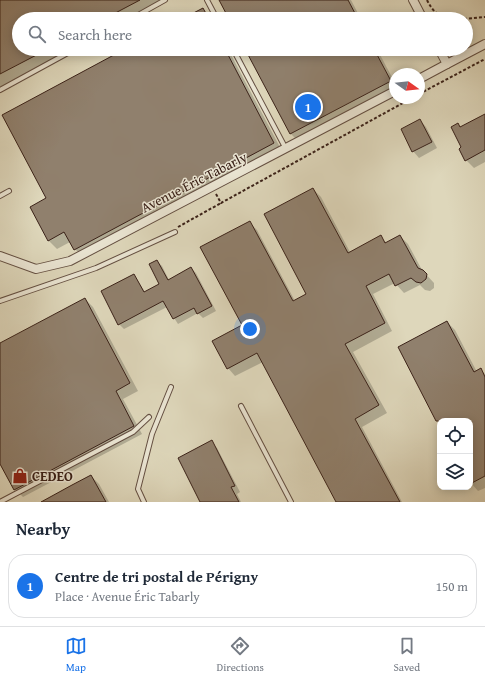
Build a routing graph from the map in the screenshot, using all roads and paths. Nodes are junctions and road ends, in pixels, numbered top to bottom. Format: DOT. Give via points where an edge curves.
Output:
graph roads {
  1 [pos="165,0"];
  2 [pos="207,0"];
  3 [pos="413,0"];
  4 [pos="427,0"];
  5 [pos="144,12"];
  6 [pos="213,12"];
  7 [pos="419,12"];
  8 [pos="434,12"];
  9 [pos="485,17"];
  10 [pos="473,18"];
  11 [pos="485,44"];
  12 [pos="473,50"];
  13 [pos="62,56"];
  14 [pos="237,56"];
  15 [pos="443,56"];
  16 [pos="462,56"];
  17 [pos="485,60"];
  18 [pos="447,64"];
  19 [pos="425,75"];
  20 [pos="0,90"];
  21 [pos="425,91"];
  22 [pos="389,94"];
  23 [pos="401,104"];
  24 [pos="286,149"];
  25 [pos="212,187"];
  26 [pos="10,191"];
  27 [pos="0,196"];
  28 [pos="221,204"];
  29 [pos="179,226"];
  30 [pos="175,232"];
  31 [pos="0,256"];
  32 [pos="0,301"];
  33 [pos="171,387"];
  34 [pos="242,406"];
  35 [pos="149,417"];
  36 [pos="0,502"];
  37 [pos="144,502"];
  38 [pos="291,502"];
  1 -- 5 [label="lane"];
  2 -- 6 [label="lane"];
  3 -- 7 [label="street"];
  4 -- 8 [label="path"];
  9 -- 10 [label="path"];
  11 -- 12 [label="street"];
  13 -- 20 [label="lane"];
  14 -- 24 [label="lane"];
  15 -- 18 [label="street"];
  16 -- 18 [label="street"];
  17 -- 21 [label="path"];
  18 -- 19 [label="street"];
  22 -- 24 [label="street, Avenue Éric Tabarly"];
  23 -- 28 [label="path"];
  24 -- 25 [label="street, Avenue Éric Tabarly"];
  25 -- 28 [label="path"];
  25 -- 31 [label="street, Avenue Éric Tabarly" via="70,261 36,269"];
  26 -- 27 [label="lane"];
  28 -- 29 [label="path"];
  30 -- 32 [label="lane" via="96,268"];
  33 -- 37 [label="lane" via="152,434 138,489"];
  34 -- 38 [label="lane"];
  35 -- 36 [label="lane" via="133,432"];
}
